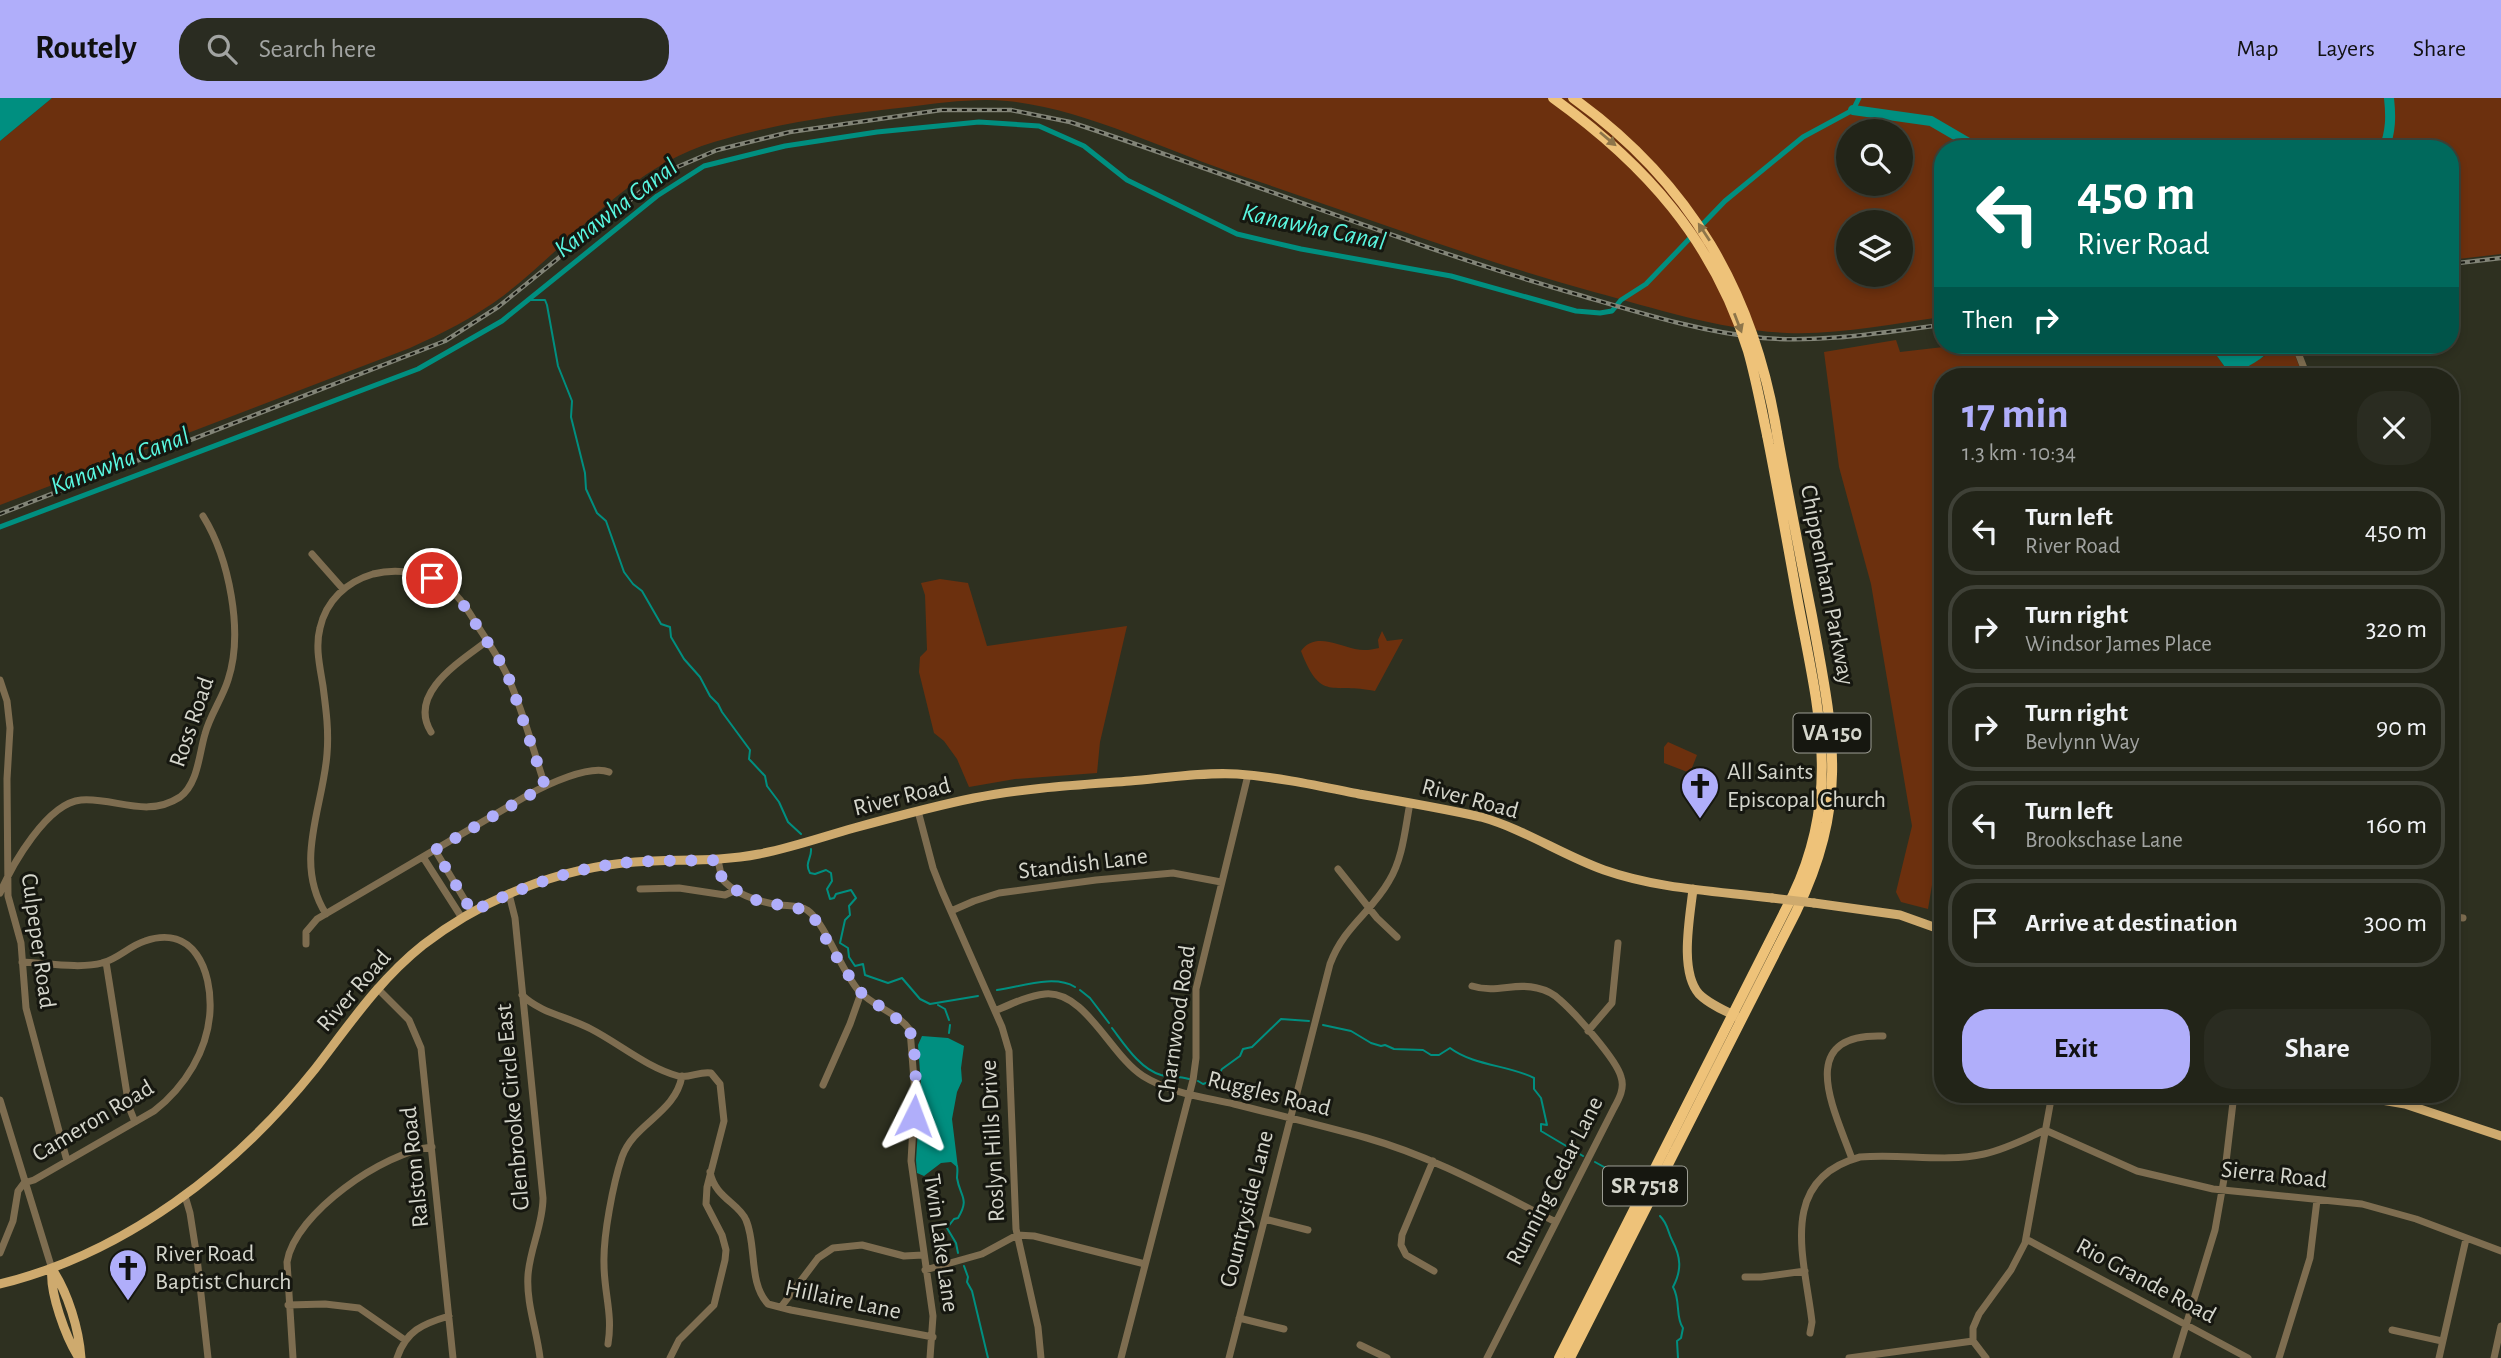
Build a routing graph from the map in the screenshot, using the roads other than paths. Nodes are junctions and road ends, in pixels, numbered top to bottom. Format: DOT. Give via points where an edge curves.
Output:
graph roads {
  1 [pos="1553,98"];
  2 [pos="1573,98"];
  3 [pos="1772,434"];
  4 [pos="203,516"];
  5 [pos="312,554"];
  6 [pos="343,589"];
  7 [pos="487,641"];
  8 [pos="0,680"];
  9 [pos="431,732"];
  10 [pos="609,772"];
  11 [pos="1248,775"];
  12 [pos="545,786"];
  13 [pos="1410,803"];
  14 [pos="918,811"];
  15 [pos="435,850"];
  16 [pos="423,857"];
  17 [pos="718,860"];
  18 [pos="1338,869"];
  19 [pos="7,876"];
  20 [pos="1221,882"];
  21 [pos="639,889"];
  22 [pos="1693,889"];
  23 [pos="736,890"];
  24 [pos="0,893"];
  25 [pos="509,894"];
  26 [pos="1368,907"];
  27 [pos="472,912"];
  28 [pos="951,912"];
  29 [pos="326,914"];
  30 [pos="2459,917"];
  31 [pos="462,918"];
  32 [pos="2463,918"];
  33 [pos="1934,927"];
  34 [pos="1396,937"];
  35 [pos="1618,943"];
  36 [pos="306,944"];
  37 [pos="23,962"];
  38 [pos="106,962"];
  39 [pos="1472,986"];
  40 [pos="377,988"];
  41 [pos="861,993"];
  42 [pos="522,995"];
  43 [pos="995,1011"];
  44 [pos="1737,1017"];
  45 [pos="1588,1031"];
  46 [pos="1882,1036"];
  47 [pos="682,1076"];
  48 [pos="823,1085"];
  49 [pos="1189,1094"];
  50 [pos="0,1100"];
  51 [pos="2050,1103"];
  52 [pos="2233,1103"];
  53 [pos="2393,1103"];
  54 [pos="1290,1118"];
  55 [pos="135,1122"];
  56 [pos="2045,1130"];
  57 [pos="2501,1136"];
  58 [pos="432,1147"];
  59 [pos="1852,1159"];
  60 [pos="67,1161"];
  61 [pos="1433,1161"];
  62 [pos="710,1172"];
  63 [pos="24,1183"];
  64 [pos="2223,1190"];
  65 [pos="185,1196"];
  66 [pos="2316,1199"];
  67 [pos="1265,1219"];
  68 [pos="1556,1222"];
  69 [pos="1308,1230"];
  70 [pos="1017,1236"];
  71 [pos="2466,1238"];
  72 [pos="2026,1239"];
  73 [pos="2501,1251"];
  74 [pos="0,1253"];
  75 [pos="923,1255"];
  76 [pos="1145,1264"];
  77 [pos="52,1269"];
  78 [pos="925,1269"];
  79 [pos="1434,1271"];
  80 [pos="1805,1271"];
  81 [pos="1745,1277"];
  82 [pos="0,1284"];
  83 [pos="288,1305"];
  84 [pos="781,1307"];
  85 [pos="449,1316"];
  86 [pos="1239,1318"];
  87 [pos="2186,1325"];
  88 [pos="2501,1326"];
  89 [pos="1284,1329"];
  90 [pos="2392,1330"];
  91 [pos="1810,1334"];
  92 [pos="933,1337"];
  93 [pos="405,1340"];
  94 [pos="1973,1341"];
  95 [pos="2442,1341"];
  96 [pos="608,1344"];
  97 [pos="1360,1345"];
  98 [pos="80,1358"];
  99 [pos="208,1358"];
  100 [pos="293,1358"];
  101 [pos="397,1358"];
  102 [pos="453,1358"];
  103 [pos="540,1358"];
  104 [pos="670,1358"];
  105 [pos="930,1358"];
  106 [pos="1041,1358"];
  107 [pos="1121,1358"];
  108 [pos="1229,1358"];
  109 [pos="1387,1358"];
  110 [pos="1487,1358"];
  111 [pos="1559,1358"];
  112 [pos="1570,1358"];
  113 [pos="1849,1358"];
  114 [pos="1986,1358"];
  115 [pos="2176,1358"];
  116 [pos="2248,1358"];
  117 [pos="2279,1358"];
  118 [pos="2439,1358"];
  119 [pos="2494,1358"];
  1 -- 3 [label="highway, VA 150, one-way, bridge" via="1638,167 1700,247 1740,328"];
  3 -- 2 [label="highway, VA 150, one-way, bridge" via="1766,374 1751,325 1713,245 1647,160"];
  3 -- 44 [label="highway, Chippenham Parkway / VA 150" via="1820,718 1822,786 1815,834 1800,880"];
  4 -- 19 [label="street, Ross Road" via="229,580 232,648 228,678 207,726 189,787 175,799 149,807 86,800 71,803 44,825"];
  5 -- 6 [label="street"];
  6 -- 7 [label="street" via="378,573 425,575 455,594"];
  6 -- 29 [label="street" via="326,611 318,642 328,733 311,850 315,887"];
  7 -- 9 [label="street" via="438,681 424,718"];
  7 -- 12 [label="street" via="510,681"];
  8 -- 19 [label="street, Culpeper Road" via="10,727"];
  10 -- 12 [label="street" via="595,770"];
  11 -- 13 [label="main road, River Road"];
  11 -- 14 [label="main road, River Road" via="1181,776 1024,791"];
  11 -- 20 [label="street, Charnwood Road"];
  12 -- 15 [label="street"];
  13 -- 22 [label="main road, River Road" via="1494,821 1636,880"];
  13 -- 26 [label="street, Countryside Lane" via="1394,871"];
  14 -- 17 [label="main road, River Road" via="776,850"];
  14 -- 28 [label="street, Roslyn Hills Drive"];
  15 -- 16 [label="street"];
  15 -- 27 [label="street"];
  16 -- 29 [label="street"];
  16 -- 31 [label="street"];
  17 -- 23 [label="street" via="722,879"];
  17 -- 25 [label="main road, River Road" via="591,868"];
  18 -- 26 [label="street"];
  19 -- 24 [label="street, Ross Road"];
  19 -- 37 [label="street, Culpeper Road"];
  20 -- 28 [label="street, Standish Lane" via="1173,873 1108,879 999,893"];
  20 -- 49 [label="street, Charnwood Road" via="1196,989 1196,1058"];
  21 -- 23 [label="street" via="679,888 725,895"];
  22 -- 33 [label="main road, River Road, bridge" via="1900,915"];
  22 -- 44 [label="main road" via="1688,949 1692,980 1700,995"];
  23 -- 41 [label="street, Twin Lake Lane" via="762,902 807,910"];
  25 -- 27 [label="main road, River Road"];
  25 -- 42 [label="street, Glenbrooke Circle East"];
  26 -- 34 [label="street"];
  26 -- 54 [label="street, Countryside Lane" via="1334,955"];
  27 -- 31 [label="main road, River Road"];
  28 -- 43 [label="street, Roslyn Hills Drive"];
  29 -- 36 [label="street" via="308,928"];
  30 -- 32 [label="street"];
  31 -- 40 [label="main road, River Road" via="419,948"];
  35 -- 45 [label="street" via="1612,1003"];
  37 -- 38 [label="street"];
  37 -- 60 [label="street, Culpeper Road" via="26,1008"];
  38 -- 55 [label="street"];
  38 -- 55 [label="street, Cameron Road" via="141,942 168,938 199,955 210,991 210,1013 196,1060 176,1091"];
  39 -- 45 [label="street, Running Cedar Lane" via="1544,990"];
  40 -- 58 [label="street, Ralston Road" via="417,1034"];
  40 -- 65 [label="main road, River Road" via="297,1090 225,1163"];
  41 -- 48 [label="street"];
  41 -- 75 [label="street, Twin Lake Lane" via="906,1024 912,1035 911,1161"];
  42 -- 47 [label="street"];
  42 -- 103 [label="street, Glenbrooke Circle East" via="543,1199 527,1280"];
  43 -- 49 [label="street, Ruggles Road" via="1037,995 1071,999 1133,1069"];
  43 -- 70 [label="street, Roslyn Hills Drive" via="1011,1070"];
  44 -- 111 [label="highway, SR 7518"];
  44 -- 112 [label="highway, SR 7518"];
  45 -- 68 [label="street, Running Cedar Lane" via="1618,1070 1622,1091"];
  46 -- 59 [label="street" via="1847,1041 1832,1054 1827,1066 1827,1086"];
  47 -- 62 [label="street" via="708,1072 720,1084 724,1127"];
  47 -- 96 [label="street" via="673,1101 634,1138 621,1159 604,1251 611,1322"];
  49 -- 54 [label="street, Ruggles Road"];
  49 -- 76 [label="street, Charnwood Road"];
  50 -- 63 [label="street"];
  51 -- 56 [label="street"];
  52 -- 64 [label="street"];
  53 -- 57 [label="main road"];
  54 -- 61 [label="street, Ruggles Road"];
  54 -- 67 [label="street, Countryside Lane"];
  55 -- 60 [label="street, Cameron Road"];
  56 -- 59 [label="street" via="1975,1155"];
  56 -- 64 [label="street, Sierra Road" via="2137,1171"];
  56 -- 72 [label="street"];
  58 -- 83 [label="street" via="392,1160 353,1181 303,1227 287,1257"];
  58 -- 85 [label="street, Ralston Road"];
  59 -- 80 [label="street" via="1821,1181 1806,1200 1801,1224"];
  60 -- 63 [label="street, Cameron Road"];
  61 -- 68 [label="street, Ruggles Road"];
  61 -- 79 [label="street" via="1401,1245 1409,1258"];
  62 -- 84 [label="street, Hillaire Lane" via="724,1198 746,1218 762,1297"];
  62 -- 104 [label="street" via="706,1204 722,1234 725,1261 715,1304 679,1340"];
  63 -- 74 [label="street"];
  63 -- 77 [label="street"];
  64 -- 66 [label="street, Sierra Road"];
  64 -- 87 [label="street"];
  65 -- 77 [label="main road, River Road"];
  65 -- 99 [label="street"];
  66 -- 71 [label="street, Sierra Road" via="2377,1207"];
  66 -- 117 [label="street" via="2310,1258"];
  67 -- 69 [label="street"];
  67 -- 86 [label="street, Countryside Lane"];
  68 -- 110 [label="street, Running Cedar Lane"];
  70 -- 76 [label="street" via="1034,1236"];
  70 -- 78 [label="street" via="992,1250"];
  70 -- 106 [label="street, Roslyn Hills Drive"];
  71 -- 73 [label="street, Sierra Road"];
  71 -- 95 [label="street"];
  72 -- 87 [label="street, Rio Grande Road"];
  72 -- 94 [label="street" via="2011,1270 1976,1320"];
  75 -- 78 [label="street, Twin Lake Lane"];
  75 -- 84 [label="street" via="904,1256 862,1245 833,1248 818,1258"];
  76 -- 107 [label="street, Charnwood Road"];
  77 -- 82 [label="main road, River Road"];
  77 -- 98 [label="main road" via="76,1330"];
  78 -- 92 [label="street, Twin Lake Lane"];
  80 -- 81 [label="street"];
  80 -- 91 [label="street"];
  83 -- 93 [label="street" via="359,1308"];
  83 -- 100 [label="street"];
  84 -- 92 [label="street, Hillaire Lane"];
  85 -- 93 [label="street" via="416,1329"];
  85 -- 102 [label="street, Ralston Road"];
  86 -- 89 [label="street"];
  86 -- 108 [label="street, Countryside Lane"];
  87 -- 115 [label="street"];
  87 -- 116 [label="street, Rio Grande Road"];
  88 -- 119 [label="street"];
  90 -- 95 [label="street"];
  92 -- 105 [label="street, Twin Lake Lane"];
  93 -- 101 [label="street"];
  94 -- 113 [label="street"];
  94 -- 114 [label="street"];
  95 -- 118 [label="street"];
  97 -- 109 [label="street"];
}
